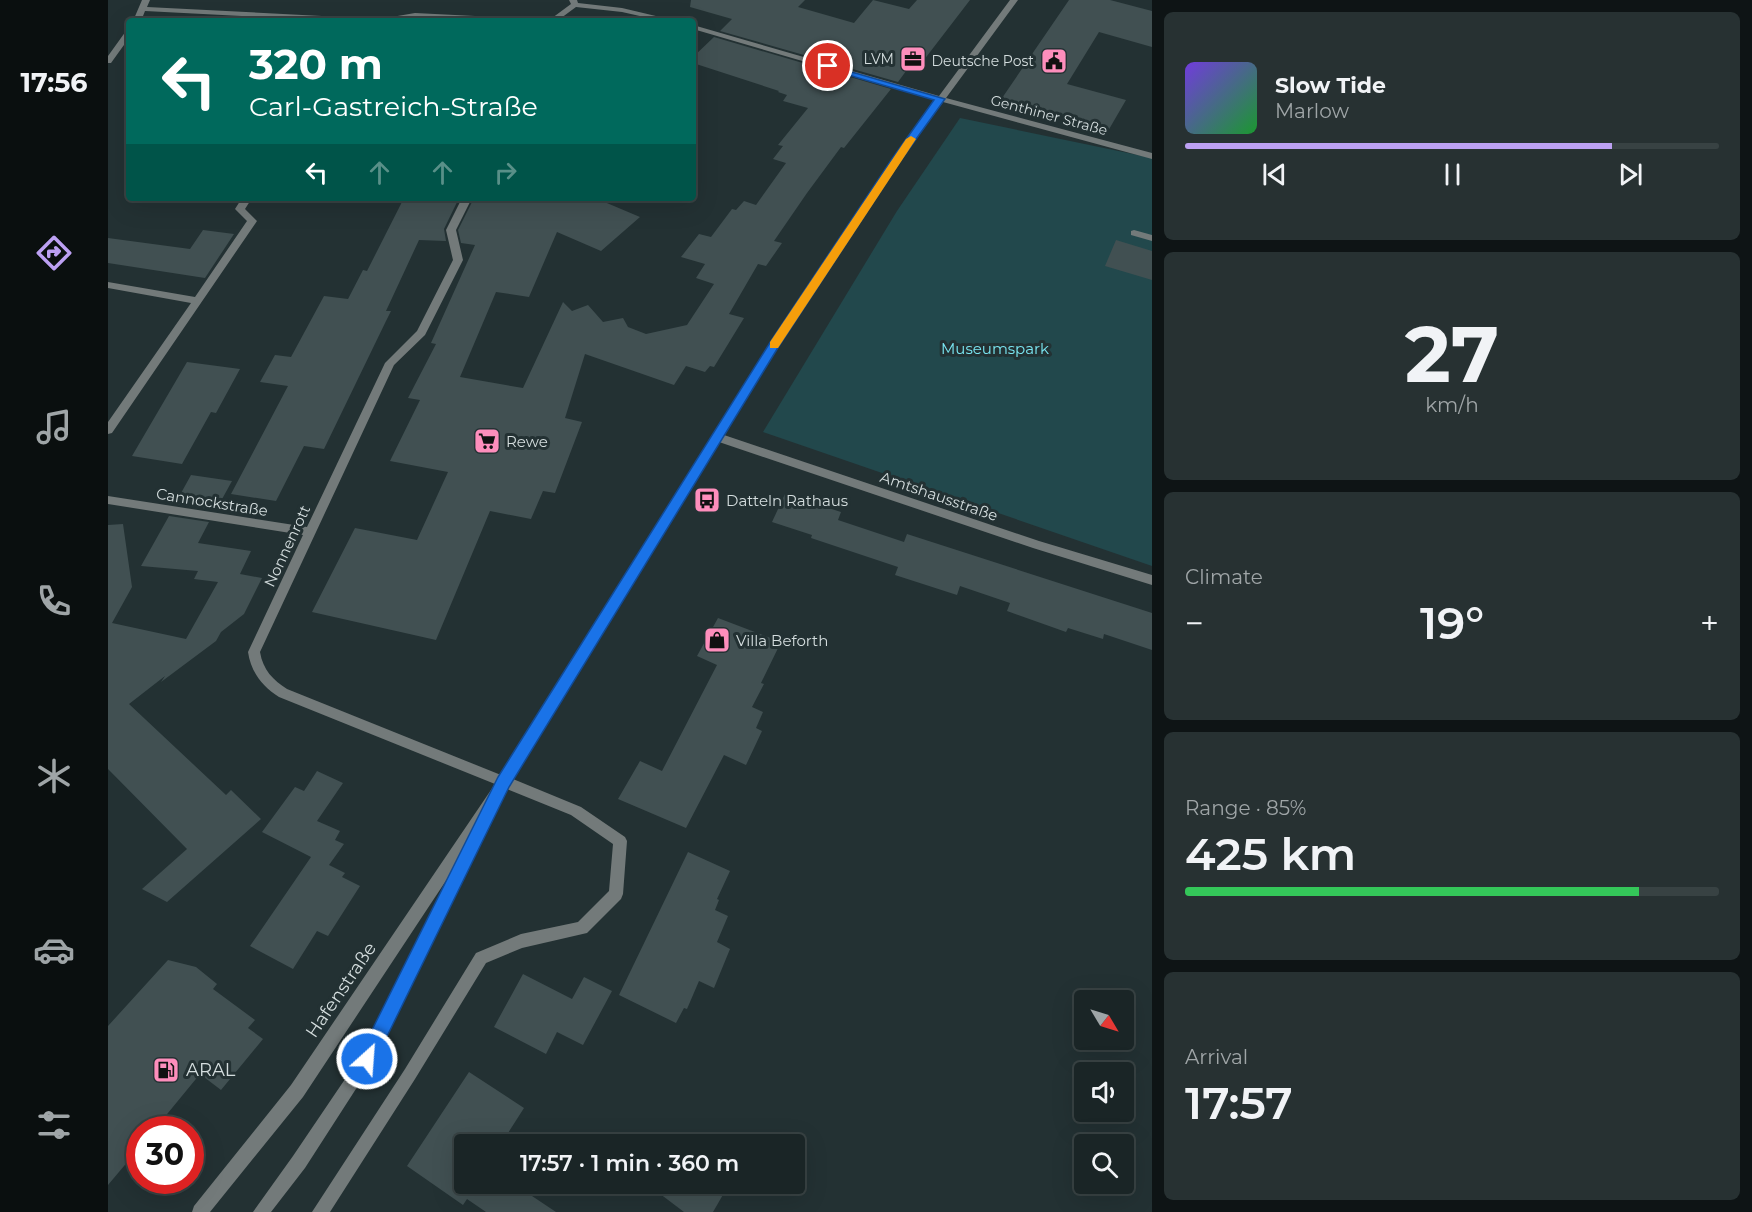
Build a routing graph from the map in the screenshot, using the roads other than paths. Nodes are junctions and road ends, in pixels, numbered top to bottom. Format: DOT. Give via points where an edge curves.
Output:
graph roads {
  1 [pos="146,0"];
  2 [pos="1014,0"];
  3 [pos="574,3"];
  4 [pos="143,9"];
  5 [pos="138,18"];
  6 [pos="321,18"];
  7 [pos="398,18"];
  8 [pos="475,18"];
  9 [pos="556,18"];
  10 [pos="659,18"];
  11 [pos="696,28"];
  12 [pos="126,37"];
  13 [pos="108,61"];
  14 [pos="940,99"];
  15 [pos="1152,156"];
  16 [pos="246,201"];
  17 [pos="465,201"];
  18 [pos="1134,233"];
  19 [pos="1152,238"];
  20 [pos="108,285"];
  21 [pos="198,301"];
  22 [pos="108,430"];
  23 [pos="717,437"];
  24 [pos="108,500"];
  25 [pos="310,532"];
  26 [pos="1152,580"];
  27 [pos="504,782"];
  28 [pos="200,1212"];
  29 [pos="261,1212"];
  30 [pos="320,1212"];
  1 -- 4 [label="street"];
  2 -- 14 [label="street, Hafenstraße"];
  3 -- 9 [label="street"];
  3 -- 10 [label="street"];
  4 -- 5 [label="street"];
  4 -- 6 [label="street"];
  7 -- 8 [label="street"];
  11 -- 14 [label="street, Genthiner Straße"];
  12 -- 13 [label="street"];
  14 -- 15 [label="street, Genthiner Straße"];
  14 -- 23 [label="street, Hafenstraße"];
  16 -- 21 [label="street" via="240,209 252,221"];
  17 -- 25 [label="street, Nonnenrott" via="451,230 458,261 421,333 390,363"];
  18 -- 19 [label="street"];
  20 -- 21 [label="street"];
  21 -- 22 [label="street"];
  23 -- 26 [label="street, Amtshausstraße"];
  23 -- 27 [label="street, Hafenstraße"];
  24 -- 25 [label="street, Cannockstraße"];
  25 -- 27 [label="street, Nonnenrott" via="254,652 262,676 283,693"];
  27 -- 28 [label="street, Hafenstraße" via="297,1091"];
  27 -- 29 [label="street, Hafenstraße" via="367,1059"];
  27 -- 30 [label="street" via="576,811 620,841 616,894 582,928 521,941 481,958"];
}
